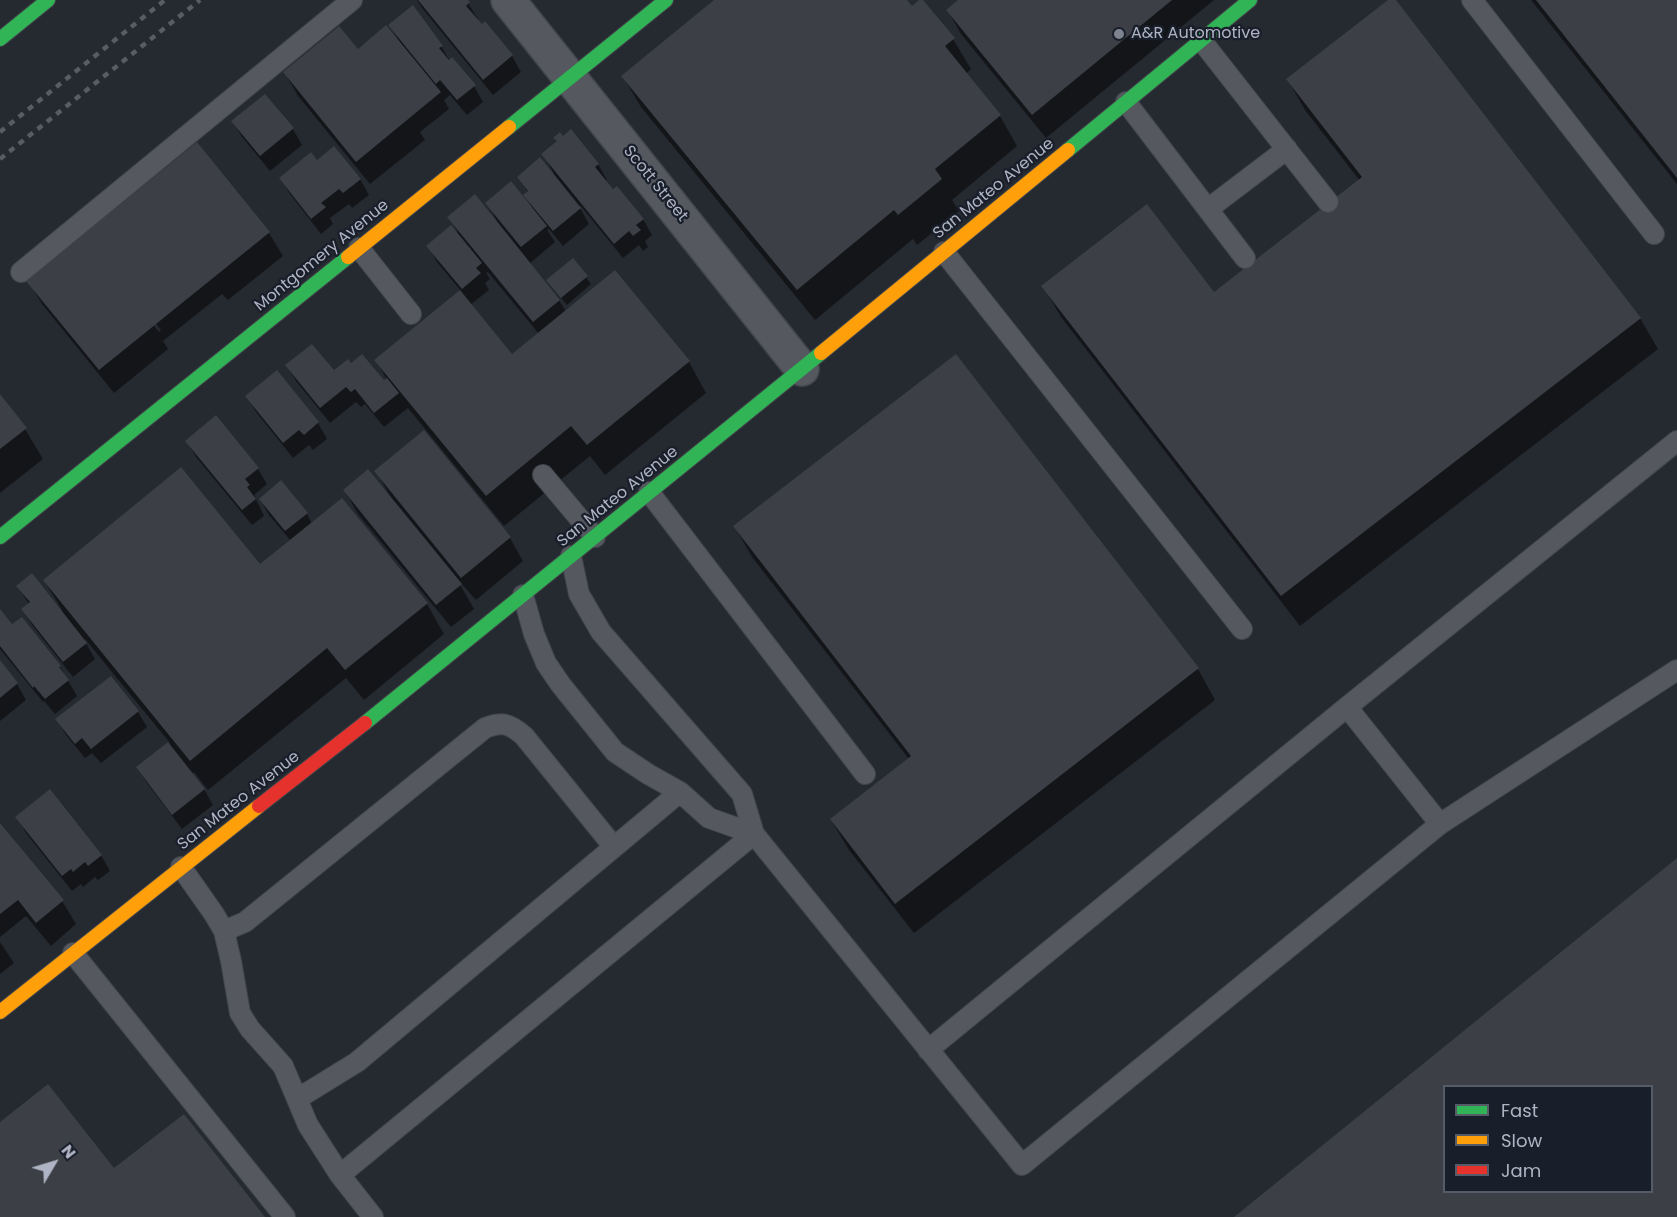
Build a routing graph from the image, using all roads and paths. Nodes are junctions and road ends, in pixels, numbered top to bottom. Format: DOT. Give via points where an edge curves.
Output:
graph roads {
  1 [pos="352,0"];
  2 [pos="508,0"];
  3 [pos="666,0"];
  4 [pos="1250,0"];
  5 [pos="1472,0"];
  6 [pos="34,4"];
  7 [pos="0,39"];
  8 [pos="1201,40"];
  9 [pos="569,78"];
  10 [pos="1126,102"];
  11 [pos="1287,149"];
  12 [pos="1328,202"];
  13 [pos="1209,209"];
  14 [pos="1654,234"];
  15 [pos="358,248"];
  16 [pos="944,252"];
  17 [pos="1245,258"];
  18 [pos="21,272"];
  19 [pos="411,314"];
  20 [pos="802,369"];
  21 [pos="1677,441"];
  22 [pos="543,475"];
  23 [pos="649,492"];
  24 [pos="0,537"];
  25 [pos="595,537"];
  26 [pos="571,556"];
  27 [pos="523,595"];
  28 [pos="1242,629"];
  29 [pos="1677,670"];
  30 [pos="1347,707"];
  31 [pos="865,774"];
  32 [pos="680,792"];
  33 [pos="1440,824"];
  34 [pos="753,834"];
  35 [pos="614,847"];
  36 [pos="181,867"];
  37 [pos="224,931"];
  38 [pos="73,953"];
  39 [pos="0,1012"];
  40 [pos="928,1050"];
  41 [pos="297,1099"];
  42 [pos="340,1175"];
  43 [pos="285,1217"];
  44 [pos="373,1217"];
  1 -- 18 [label="lane"];
  2 -- 9 [label="street, Scott Street"];
  3 -- 9 [label="main road, Montgomery Avenue"];
  4 -- 8 [label="main road, San Mateo Avenue"];
  5 -- 14 [label="lane"];
  6 -- 7 [label="main road"];
  8 -- 10 [label="main road, San Mateo Avenue"];
  8 -- 11 [label="lane"];
  9 -- 15 [label="main road, Montgomery Avenue"];
  9 -- 20 [label="street, Scott Street"];
  10 -- 13 [label="lane"];
  10 -- 16 [label="main road, San Mateo Avenue"];
  11 -- 12 [label="lane"];
  11 -- 13 [label="lane"];
  13 -- 17 [label="lane"];
  15 -- 19 [label="lane"];
  15 -- 24 [label="main road, Montgomery Avenue"];
  16 -- 20 [label="main road, San Mateo Avenue"];
  16 -- 28 [label="lane"];
  20 -- 23 [label="main road, San Mateo Avenue"];
  21 -- 30 [label="lane"];
  22 -- 25 [label="lane"];
  23 -- 25 [label="main road, San Mateo Avenue"];
  23 -- 31 [label="lane"];
  25 -- 26 [label="main road, San Mateo Avenue"];
  26 -- 27 [label="main road, San Mateo Avenue"];
  26 -- 34 [label="lane" via="579,594 601,632 742,794"];
  27 -- 32 [label="lane" via="546,663 561,685 615,752"];
  27 -- 36 [label="main road, San Mateo Avenue"];
  29 -- 33 [label="lane"];
  30 -- 33 [label="lane"];
  30 -- 40 [label="lane"];
  32 -- 34 [label="lane" via="709,818"];
  32 -- 35 [label="lane"];
  33 -- 40 [label="lane" via="1022,1165"];
  34 -- 40 [label="lane"];
  34 -- 42 [label="lane"];
  35 -- 37 [label="lane" via="524,736 512,726 496,724 485,728 245,922"];
  35 -- 41 [label="lane" via="357,1062"];
  36 -- 37 [label="lane"];
  36 -- 38 [label="main road, San Mateo Avenue"];
  37 -- 41 [label="lane" via="240,1013 283,1066"];
  38 -- 39 [label="main road, San Mateo Avenue"];
  38 -- 43 [label="lane"];
  41 -- 42 [label="lane" via="308,1125"];
  42 -- 44 [label="lane"];
}
